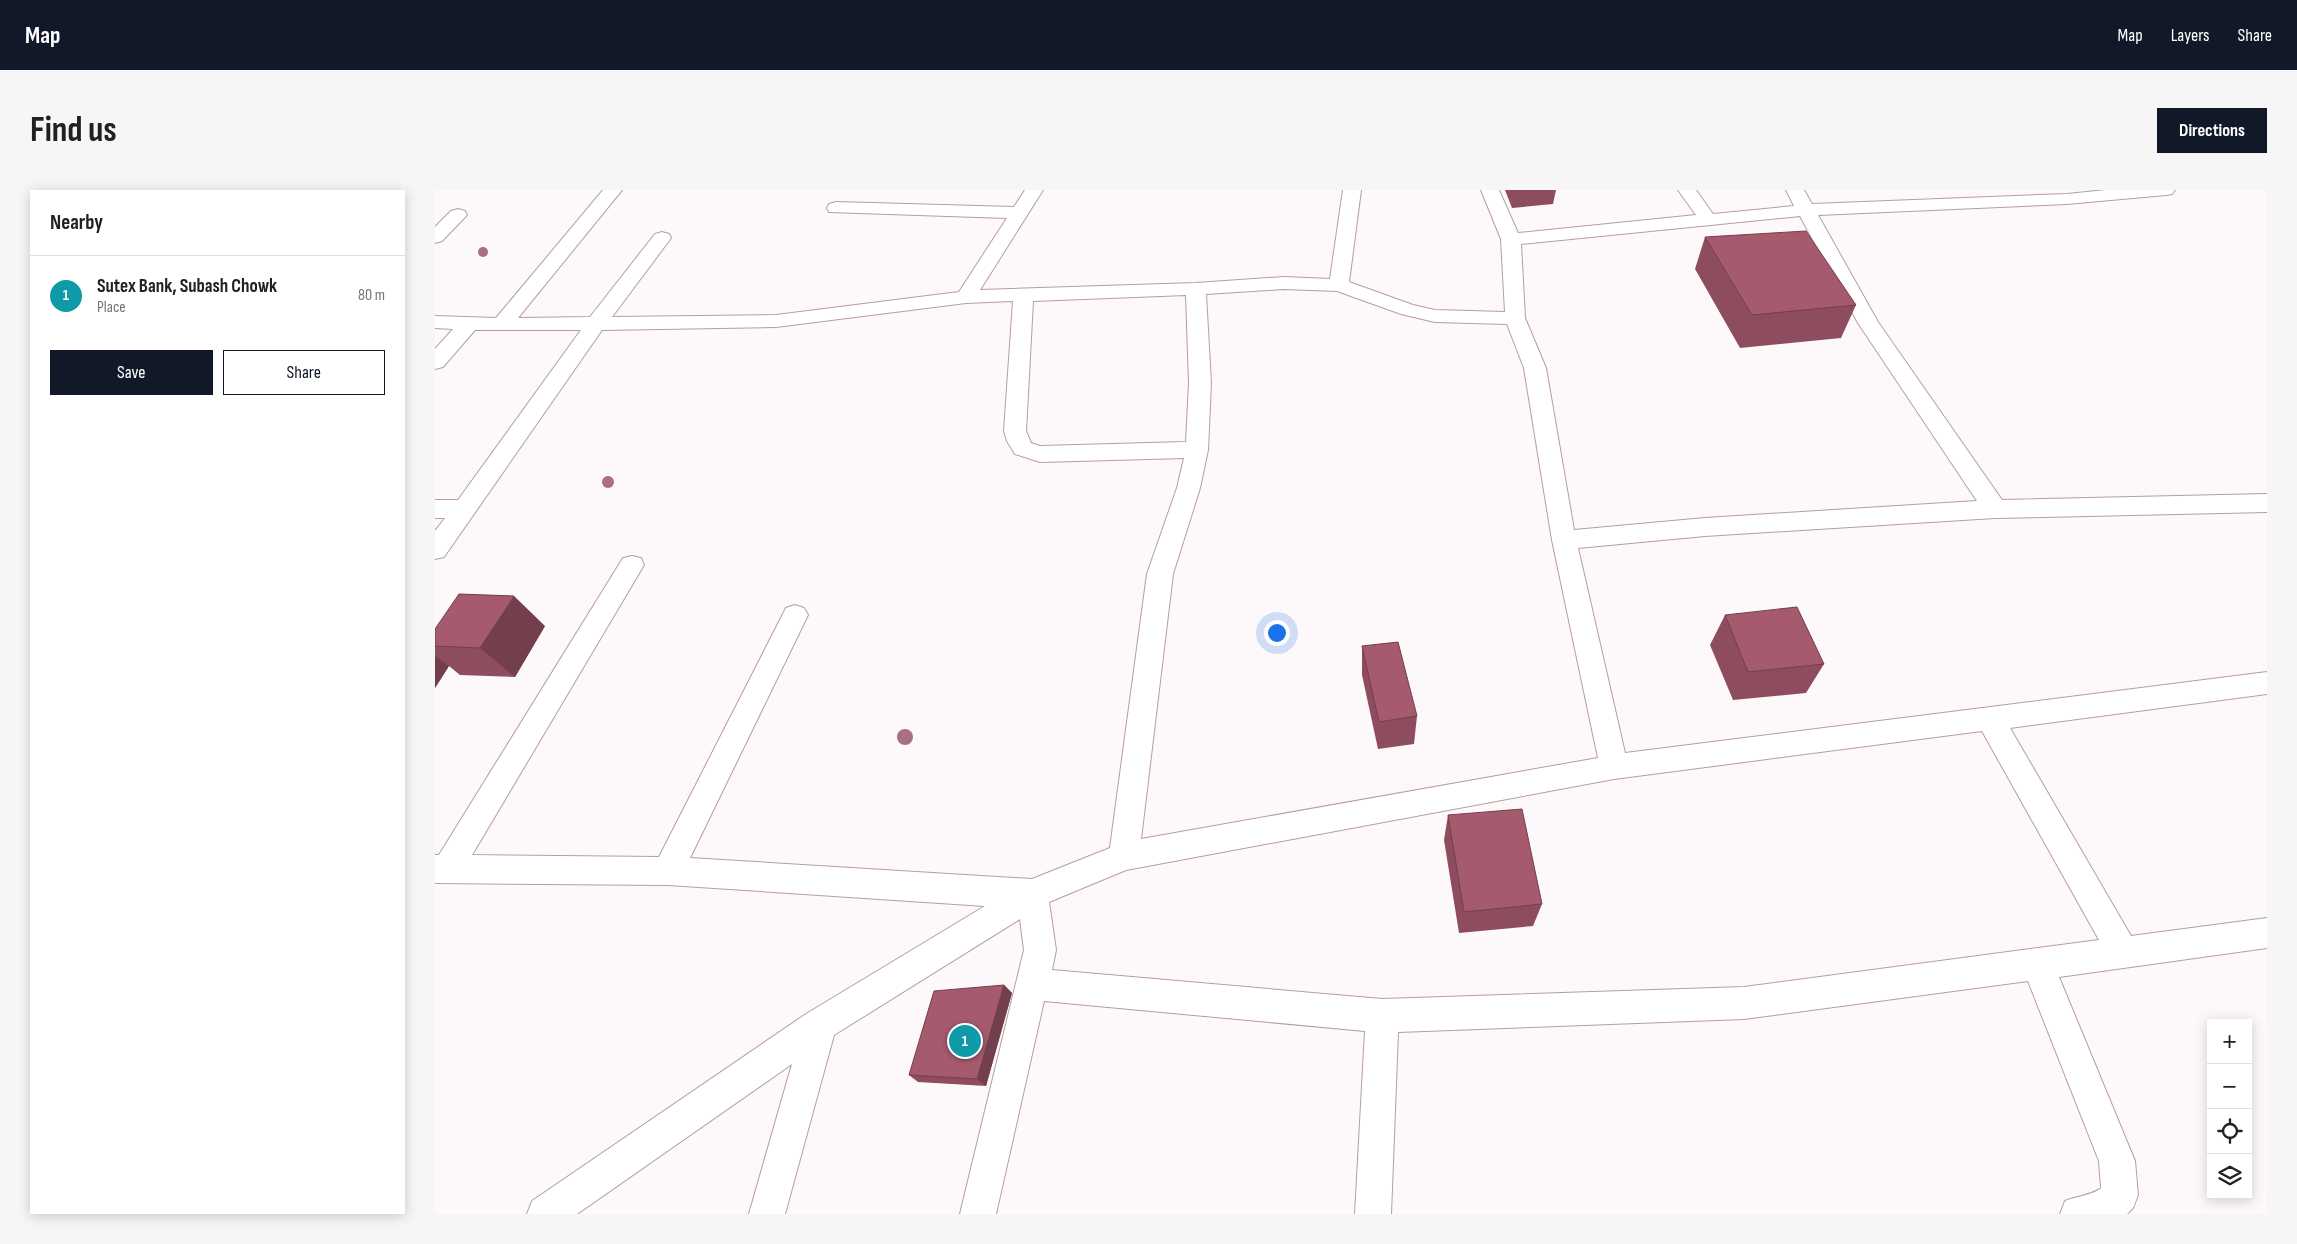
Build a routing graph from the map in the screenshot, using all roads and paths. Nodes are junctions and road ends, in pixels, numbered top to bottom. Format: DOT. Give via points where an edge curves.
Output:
graph roads {
  1 [pos="613,190"];
  2 [pos="1034,190"];
  3 [pos="1353,190"];
  4 [pos="1490,190"];
  5 [pos="1687,190"];
  6 [pos="1795,190"];
  7 [pos="2166,190"];
  8 [pos="2064,195"];
  9 [pos="836,208"];
  10 [pos="1807,210"];
  11 [pos="1020,213"];
  12 [pos="458,215"];
  13 [pos="1707,218"];
  14 [pos="435,236"];
  15 [pos="662,238"];
  16 [pos="1511,239"];
  17 [pos="1339,285"];
  18 [pos="1196,289"];
  19 [pos="1023,295"];
  20 [pos="966,297"];
  21 [pos="1515,318"];
  22 [pos="435,322"];
  23 [pos="469,324"];
  24 [pos="596,324"];
  25 [pos="502,325"];
  26 [pos="435,362"];
  27 [pos="1197,450"];
  28 [pos="2267,504"];
  29 [pos="435,509"];
  30 [pos="464,509"];
  31 [pos="1995,509"];
  32 [pos="1564,540"];
  33 [pos="435,550"];
  34 [pos="632,565"];
  35 [pos="795,615"];
  36 [pos="2267,684"];
  37 [pos="1989,719"];
  38 [pos="1614,767"];
  39 [pos="1123,856"];
  40 [pos="441,869"];
  41 [pos="668,871"];
  42 [pos="1032,894"];
  43 [pos="2267,933"];
  44 [pos="2123,952"];
  45 [pos="2037,963"];
  46 [pos="1032,984"];
  47 [pos="1382,1016"];
  48 [pos="818,1026"];
  49 [pos="545,1214"];
  50 [pos="767,1214"];
  51 [pos="979,1214"];
  52 [pos="1373,1214"];
  53 [pos="2078,1214"];
  1 -- 25 [label="street"];
  2 -- 11 [label="street"];
  3 -- 17 [label="street"];
  4 -- 16 [label="street"];
  5 -- 13 [label="street"];
  6 -- 10 [label="street"];
  7 -- 8 [label="street"];
  8 -- 10 [label="street"];
  9 -- 11 [label="street"];
  10 -- 13 [label="street"];
  10 -- 31 [label="street" via="1868,323"];
  11 -- 20 [label="street"];
  12 -- 14 [label="street"];
  13 -- 16 [label="street"];
  15 -- 24 [label="street"];
  16 -- 21 [label="street"];
  17 -- 18 [label="street" via="1284,283"];
  17 -- 21 [label="street" via="1408,310 1435,316"];
  18 -- 19 [label="street"];
  18 -- 27 [label="street" via="1200,420"];
  19 -- 20 [label="street"];
  19 -- 27 [label="street" via="1015,431 1019,446 1025,452"];
  20 -- 24 [label="street" via="776,321"];
  21 -- 32 [label="street" via="1535,368"];
  22 -- 23 [label="street"];
  23 -- 25 [label="street"];
  23 -- 26 [label="street"];
  24 -- 25 [label="street"];
  24 -- 30 [label="street"];
  27 -- 39 [label="street" via="1192,477 1160,574"];
  28 -- 31 [label="street"];
  29 -- 30 [label="street"];
  30 -- 33 [label="street"];
  31 -- 32 [label="street" via="1705,527"];
  32 -- 38 [label="street"];
  34 -- 40 [label="street"];
  35 -- 41 [label="street"];
  36 -- 37 [label="street"];
  37 -- 38 [label="street"];
  37 -- 44 [label="street"];
  38 -- 39 [label="street"];
  39 -- 42 [label="street"];
  40 -- 41 [label="street"];
  41 -- 42 [label="street"];
  42 -- 46 [label="street" via="1040,950"];
  42 -- 48 [label="street"];
  43 -- 44 [label="street"];
  44 -- 45 [label="street"];
  45 -- 47 [label="street" via="1744,1002"];
  45 -- 53 [label="street" via="2117,1161 2120,1195 2108,1208"];
  46 -- 47 [label="street"];
  46 -- 51 [label="street"];
  47 -- 52 [label="street"];
  48 -- 49 [label="street"];
  48 -- 50 [label="street"];
}
